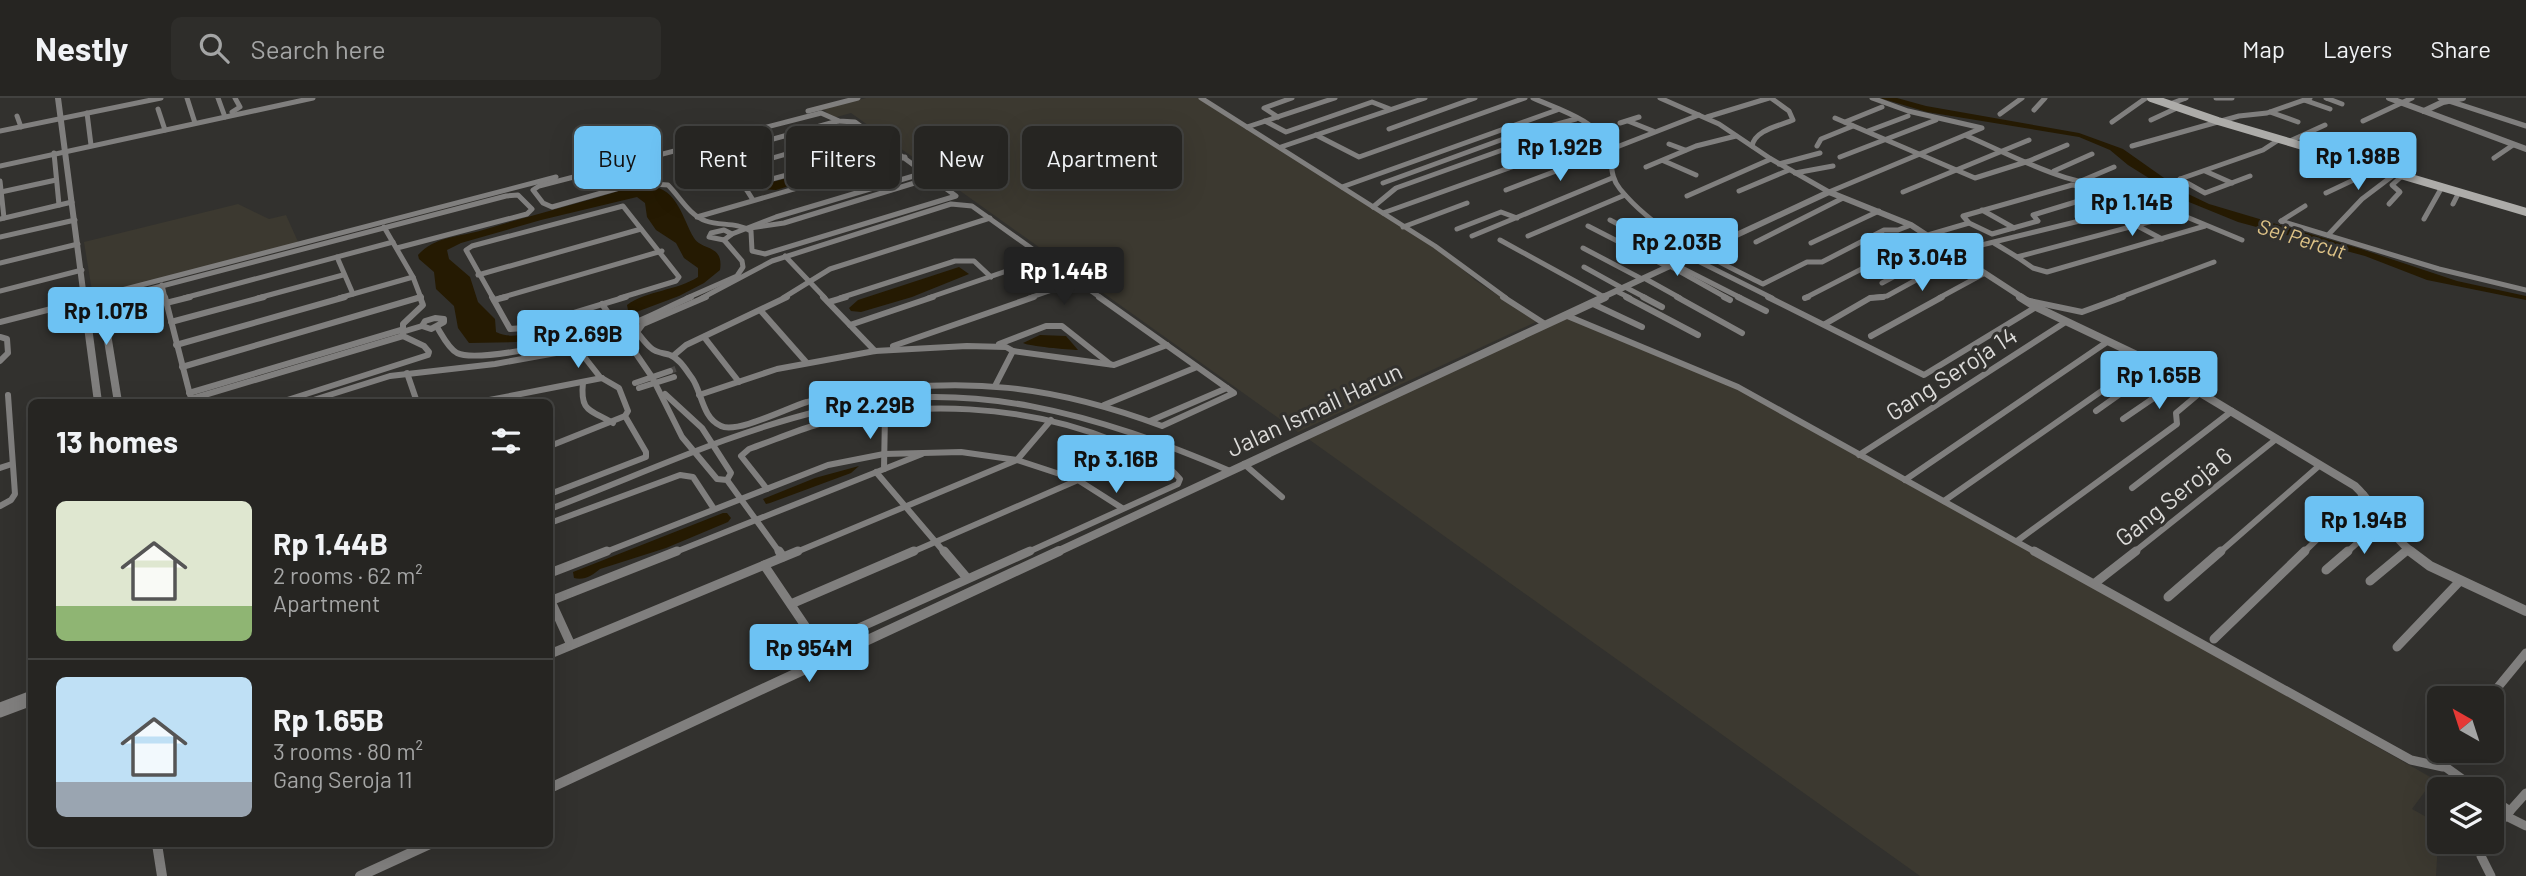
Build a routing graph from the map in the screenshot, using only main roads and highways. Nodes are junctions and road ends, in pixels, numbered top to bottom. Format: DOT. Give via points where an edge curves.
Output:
graph roads {
  1 [pos="2149,98"];
  2 [pos="2526,212"];
  1 -- 2 [label="main road"];
}
